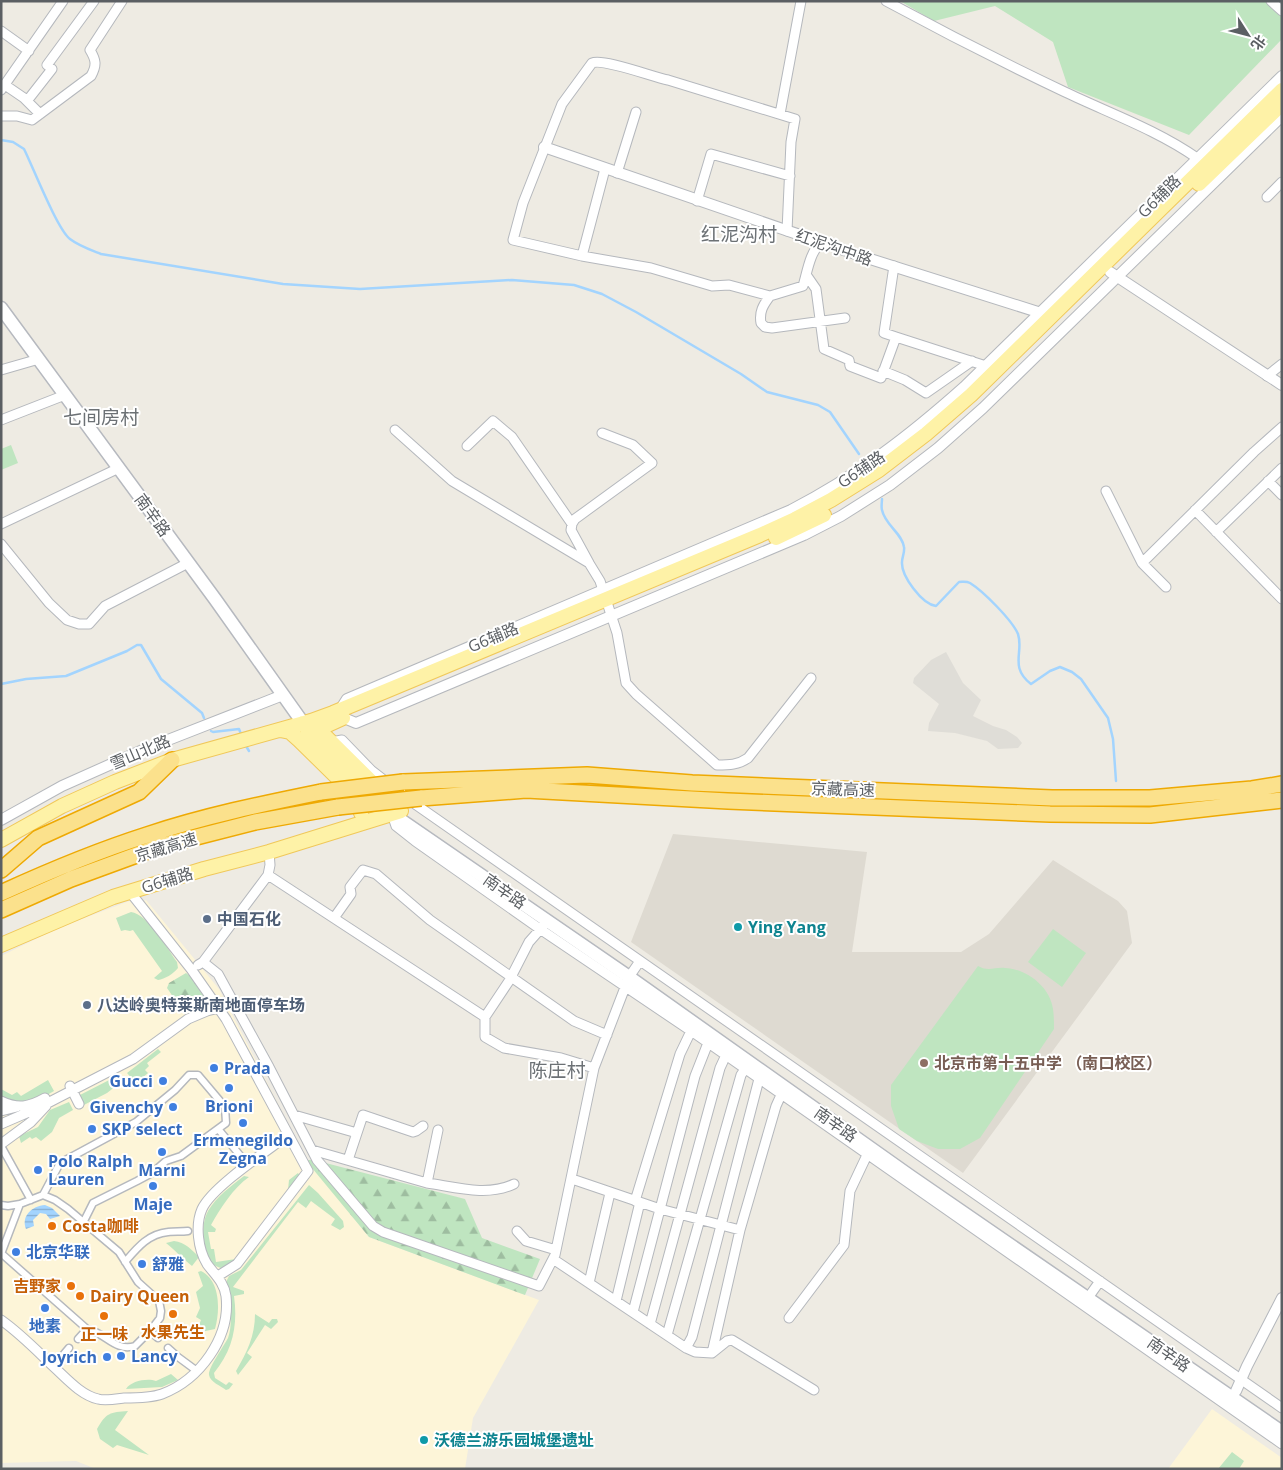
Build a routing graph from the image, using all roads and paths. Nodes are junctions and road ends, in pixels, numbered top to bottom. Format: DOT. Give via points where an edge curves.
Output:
graph roads {
  1 [pos="63,1"];
  2 [pos="94,1"];
  3 [pos="122,1"];
  4 [pos="801,1"];
  5 [pos="886,1"];
  6 [pos="1271,1"];
  7 [pos="1282,11"];
  8 [pos="1,31"];
  9 [pos="29,51"];
  10 [pos="1,74"];
  11 [pos="1282,76"];
  12 [pos="5,85"];
  13 [pos="1282,90"];
  14 [pos="27,101"];
  15 [pos="1282,104"];
  16 [pos="636,112"];
  17 [pos="40,114"];
  18 [pos="780,114"];
  19 [pos="1,116"];
  20 [pos="1282,116"];
  21 [pos="544,147"];
  22 [pos="1197,158"];
  23 [pos="605,169"];
  24 [pos="617,173"];
  25 [pos="790,176"];
  26 [pos="1282,182"];
  27 [pos="1267,197"];
  28 [pos="697,200"];
  29 [pos="787,231"];
  30 [pos="822,242"];
  31 [pos="582,256"];
  32 [pos="894,266"];
  33 [pos="1114,274"];
  34 [pos="807,276"];
  35 [pos="770,296"];
  36 [pos="1,308"];
  37 [pos="1040,313"];
  38 [pos="845,318"];
  39 [pos="820,322"];
  40 [pos="896,337"];
  41 [pos="39,359"];
  42 [pos="972,362"];
  43 [pos="1282,364"];
  44 [pos="986,366"];
  45 [pos="1,370"];
  46 [pos="883,370"];
  47 [pos="1267,376"];
  48 [pos="1282,386"];
  49 [pos="66,395"];
  50 [pos="1,420"];
  51 [pos="1282,427"];
  52 [pos="395,430"];
  53 [pos="602,432"];
  54 [pos="466,446"];
  55 [pos="119,468"];
  56 [pos="1282,468"];
  57 [pos="1268,481"];
  58 [pos="1106,491"];
  59 [pos="1282,495"];
  60 [pos="1195,510"];
  61 [pos="1,524"];
  62 [pos="572,524"];
  63 [pos="1216,532"];
  64 [pos="1,544"];
  65 [pos="188,563"];
  66 [pos="589,563"];
  67 [pos="1142,563"];
  68 [pos="1166,587"];
  69 [pos="1282,599"];
  70 [pos="607,604"];
  71 [pos="811,678"];
  72 [pos="283,695"];
  73 [pos="311,725"];
  74 [pos="280,730"];
  75 [pos="331,742"];
  76 [pos="172,760"];
  77 [pos="1282,784"];
  78 [pos="1282,800"];
  79 [pos="418,801"];
  80 [pos="396,813"];
  81 [pos="1,820"];
  82 [pos="356,826"];
  83 [pos="1,840"];
  84 [pos="269,852"];
  85 [pos="1,870"];
  86 [pos="268,875"];
  87 [pos="130,892"];
  88 [pos="1,893"];
  89 [pos="1,910"];
  90 [pos="334,918"];
  91 [pos="544,925"];
  92 [pos="1,945"];
  93 [pos="203,962"];
  94 [pos="191,969"];
  95 [pos="632,974"];
  96 [pos="511,977"];
  97 [pos="217,1006"];
  98 [pos="485,1018"];
  99 [pos="691,1031"];
  100 [pos="607,1035"];
  101 [pos="708,1043"];
  102 [pos="726,1056"];
  103 [pos="594,1068"];
  104 [pos="745,1069"];
  105 [pos="759,1079"];
  106 [pos="71,1088"];
  107 [pos="781,1095"];
  108 [pos="1,1101"];
  109 [pos="49,1102"];
  110 [pos="79,1104"];
  111 [pos="22,1107"];
  112 [pos="1,1111"];
  113 [pos="294,1115"];
  114 [pos="2,1123"];
  115 [pos="423,1126"];
  116 [pos="219,1130"];
  117 [pos="438,1130"];
  118 [pos="357,1133"];
  119 [pos="288,1135"];
  120 [pos="1,1145"];
  121 [pos="312,1150"];
  122 [pos="867,1155"];
  123 [pos="348,1160"];
  124 [pos="248,1166"];
  125 [pos="572,1179"];
  126 [pos="427,1183"];
  127 [pos="514,1184"];
  128 [pos="610,1193"];
  129 [pos="42,1195"];
  130 [pos="31,1200"];
  131 [pos="638,1202"];
  132 [pos="20,1204"];
  133 [pos="1,1205"];
  134 [pos="660,1209"];
  135 [pos="680,1214"];
  136 [pos="700,1219"];
  137 [pos="83,1223"];
  138 [pos="721,1225"];
  139 [pos="517,1230"];
  140 [pos="740,1230"];
  141 [pos="188,1231"];
  142 [pos="1,1254"];
  143 [pos="554,1255"];
  144 [pos="125,1262"];
  145 [pos="218,1276"];
  146 [pos="589,1283"];
  147 [pos="1091,1294"];
  148 [pos="1282,1298"];
  149 [pos="616,1301"];
  150 [pos="633,1312"];
  151 [pos="789,1318"];
  152 [pos="1,1320"];
  153 [pos="650,1324"];
  154 [pos="87,1328"];
  155 [pos="150,1331"];
  156 [pos="667,1335"];
  157 [pos="78,1338"];
  158 [pos="158,1338"];
  159 [pos="69,1348"];
  160 [pos="168,1348"];
  161 [pos="686,1348"];
  162 [pos="712,1353"];
  163 [pos="54,1366"];
  164 [pos="197,1370"];
  165 [pos="1238,1385"];
  166 [pos="814,1390"];
  167 [pos="1282,1408"];
  168 [pos="1282,1422"];
  169 [pos="1282,1432"];
  170 [pos="1282,1444"];
  1 -- 9 [label="street"];
  2 -- 14 [label="street" via="47,65 52,69"];
  3 -- 17 [label="street" via="90,50 96,60 91,76"];
  4 -- 18 [label="street"];
  5 -- 22 [label="street" via="1057,88 1177,144"];
  6 -- 7 [label="street"];
  8 -- 9 [label="street"];
  9 -- 12 [label="street"];
  10 -- 12 [label="street"];
  11 -- 22 [label="street, G6辅路"];
  12 -- 14 [label="street"];
  13 -- 70 [label="main road, G6辅路" via="978,388 895,458 831,500 795,519"];
  14 -- 17 [label="street"];
  15 -- 33 [label="main road, G6辅路"];
  16 -- 24 [label="street"];
  17 -- 19 [label="street" via="32,120"];
  18 -- 21 [label="street" via="596,61 562,104"];
  18 -- 25 [label="street" via="796,119 791,142"];
  20 -- 33 [label="street, G6辅路"];
  21 -- 23 [label="street, 红泥沟中路"];
  21 -- 31 [label="street" via="513,240"];
  22 -- 37 [label="street, G6辅路"];
  23 -- 24 [label="street, 红泥沟中路"];
  23 -- 31 [label="street"];
  24 -- 28 [label="street, 红泥沟中路"];
  25 -- 28 [label="street" via="711,154"];
  25 -- 29 [label="street"];
  26 -- 27 [label="street"];
  28 -- 29 [label="street, 红泥沟中路"];
  29 -- 30 [label="street, 红泥沟中路"];
  30 -- 32 [label="street, 红泥沟中路"];
  30 -- 34 [label="street" via="816,246"];
  31 -- 35 [label="street" via="652,268 712,286 729,284"];
  32 -- 37 [label="street, 红泥沟中路"];
  32 -- 40 [label="street" via="884,333"];
  33 -- 47 [label="street"];
  33 -- 70 [label="main road, G6辅路" via="977,401 885,478 800,527"];
  34 -- 35 [label="street" via="803,286"];
  34 -- 39 [label="street" via="816,289"];
  35 -- 39 [label="street" via="760,315 765,326 772,328"];
  36 -- 41 [label="main road, 南辛路"];
  37 -- 44 [label="street, G6辅路"];
  38 -- 39 [label="street"];
  39 -- 46 [label="street" via="824,349 848,360 850,366 881,378"];
  40 -- 42 [label="street"];
  40 -- 46 [label="street"];
  41 -- 45 [label="street"];
  41 -- 49 [label="main road, 南辛路"];
  42 -- 44 [label="street"];
  42 -- 46 [label="street" via="926,392"];
  43 -- 47 [label="street"];
  44 -- 70 [label="street, G6辅路" via="920,427 826,492"];
  47 -- 48 [label="street"];
  49 -- 50 [label="street"];
  49 -- 55 [label="main road, 南辛路"];
  51 -- 60 [label="street"];
  52 -- 66 [label="street" via="452,480"];
  53 -- 62 [label="street" via="633,445 652,463"];
  54 -- 62 [label="street" via="492,421 512,437"];
  55 -- 61 [label="street"];
  55 -- 65 [label="main road, 南辛路"];
  56 -- 57 [label="street"];
  57 -- 59 [label="street"];
  57 -- 63 [label="street"];
  58 -- 67 [label="street"];
  60 -- 63 [label="street"];
  60 -- 67 [label="street"];
  62 -- 66 [label="street" via="571,530"];
  63 -- 69 [label="street"];
  64 -- 65 [label="street" via="49,603 67,620 80,624 89,624 105,606"];
  65 -- 72 [label="main road, 南辛路"];
  66 -- 70 [label="street" via="600,581"];
  67 -- 68 [label="street"];
  70 -- 71 [label="street" via="617,633 626,683 717,765 740,763 748,758"];
  70 -- 73 [label="main road, G6辅路"];
  72 -- 73 [label="main road, 南辛路"];
  72 -- 81 [label="street, 雪山北路" via="145,749 62,786"];
  73 -- 74 [label="main road, G6辅路"];
  73 -- 75 [label="main road"];
  73 -- 80 [label="main road" via="317,743"];
  74 -- 76 [label="main road, G6辅路"];
  74 -- 82 [label="main road" via="290,732 357,797 362,812"];
  75 -- 79 [label="street" via="342,740 371,770"];
  75 -- 80 [label="main road"];
  76 -- 83 [label="main road, G6辅路" via="62,806"];
  76 -- 85 [label="highway" via="139,792 38,838"];
  77 -- 88 [label="highway, 京藏高速, bridge" via="1140,798 692,783 587,775 403,782 321,792 147,834 64,864"];
  78 -- 79 [label="highway, 京藏高速" via="1140,814 1050,814 526,790"];
  79 -- 80 [label="street"];
  79 -- 89 [label="highway, 京藏高速, bridge" via="338,807 255,822 161,846 71,879"];
  79 -- 95 [label="street"];
  80 -- 82 [label="main road, G6辅路"];
  80 -- 91 [label="main road, 南辛路"];
  80 -- 95 [label="main road, 南辛路"];
  82 -- 84 [label="main road, G6辅路"];
  84 -- 86 [label="street"];
  84 -- 87 [label="main road, G6辅路"];
  86 -- 90 [label="street"];
  86 -- 93 [label="street"];
  87 -- 92 [label="main road, G6辅路"];
  87 -- 94 [label="street"];
  90 -- 96 [label="street" via="363,870 376,874 430,920"];
  90 -- 98 [label="street"];
  91 -- 95 [label="main road, 南辛路"];
  91 -- 96 [label="street" via="529,942"];
  93 -- 94 [label="street"];
  93 -- 113 [label="street" via="218,974"];
  94 -- 97 [label="street"];
  95 -- 99 [label="street"];
  95 -- 100 [label="street"];
  95 -- 147 [label="main road, 南辛路"];
  96 -- 98 [label="street"];
  96 -- 100 [label="street" via="574,1021"];
  97 -- 106 [label="street" via="188,1019 133,1059"];
  97 -- 119 [label="street"];
  98 -- 103 [label="street" via="485,1037 504,1048 561,1058"];
  99 -- 101 [label="street"];
  99 -- 131 [label="street" via="680,1054"];
  100 -- 103 [label="street"];
  101 -- 102 [label="street"];
  101 -- 134 [label="street" via="695,1076"];
  102 -- 104 [label="street"];
  102 -- 135 [label="street"];
  103 -- 125 [label="street"];
  104 -- 105 [label="street"];
  104 -- 136 [label="street"];
  105 -- 107 [label="street"];
  105 -- 138 [label="street"];
  106 -- 109 [label="street"];
  106 -- 110 [label="street"];
  106 -- 111 [label="street"];
  107 -- 122 [label="street"];
  107 -- 140 [label="street"];
  108 -- 111 [label="street"];
  109 -- 114 [label="street"];
  109 -- 120 [label="street" via="35,1119"];
  111 -- 112 [label="street"];
  113 -- 118 [label="street"];
  113 -- 121 [label="street"];
  115 -- 118 [label="street" via="412,1132 363,1115"];
  116 -- 124 [label="street"];
  116 -- 129 [label="street" via="226,1124 225,1107 198,1075 188,1075 136,1122 60,1163"];
  116 -- 137 [label="street" via="181,1156 166,1161 137,1181 93,1203"];
  117 -- 126 [label="street"];
  118 -- 123 [label="street"];
  119 -- 124 [label="street"];
  119 -- 145 [label="street" via="308,1172 237,1264"];
  120 -- 130 [label="street"];
  121 -- 123 [label="street"];
  121 -- 143 [label="street" via="317,1160 378,1229 539,1286"];
  122 -- 147 [label="street"];
  122 -- 151 [label="street" via="850,1191 844,1245"];
  123 -- 126 [label="street"];
  124 -- 145 [label="street" via="223,1184 202,1209 199,1218 198,1236 202,1250 207,1263"];
  125 -- 128 [label="street"];
  125 -- 143 [label="street"];
  126 -- 127 [label="street" via="487,1191"];
  128 -- 131 [label="street"];
  128 -- 146 [label="street"];
  129 -- 130 [label="street"];
  129 -- 137 [label="street" via="55,1200"];
  130 -- 132 [label="street"];
  131 -- 134 [label="street"];
  131 -- 149 [label="street"];
  132 -- 133 [label="street"];
  132 -- 142 [label="street"];
  134 -- 135 [label="street"];
  134 -- 150 [label="street"];
  135 -- 136 [label="street"];
  135 -- 153 [label="street"];
  136 -- 138 [label="street"];
  136 -- 156 [label="street"];
  137 -- 144 [label="street" via="119,1252"];
  138 -- 140 [label="street"];
  138 -- 161 [label="street" via="692,1337"];
  139 -- 143 [label="street" via="526,1240"];
  140 -- 162 [label="street"];
  141 -- 144 [label="street" via="156,1234 142,1242"];
  142 -- 154 [label="street"];
  143 -- 146 [label="street"];
  144 -- 155 [label="street" via="138,1282 161,1305 160,1318"];
  145 -- 164 [label="street" via="226,1296 222,1332 213,1352"];
  146 -- 149 [label="street"];
  147 -- 165 [label="main road, 南辛路"];
  147 -- 169 [label="main road, 南辛路"];
  147 -- 170 [label="street"];
  148 -- 165 [label="street"];
  149 -- 150 [label="street"];
  150 -- 153 [label="street"];
  152 -- 163 [label="street"];
  153 -- 156 [label="street"];
  154 -- 155 [label="street" via="123,1347 135,1346"];
  154 -- 157 [label="street"];
  155 -- 158 [label="street"];
  156 -- 161 [label="street"];
  159 -- 163 [label="street"];
  160 -- 164 [label="street"];
  161 -- 162 [label="street"];
  162 -- 166 [label="street" via="732,1340"];
  163 -- 164 [label="street" via="76,1387 98,1400 160,1395 181,1386"];
  165 -- 167 [label="street"];
  165 -- 168 [label="main road, 南辛路"];
}
